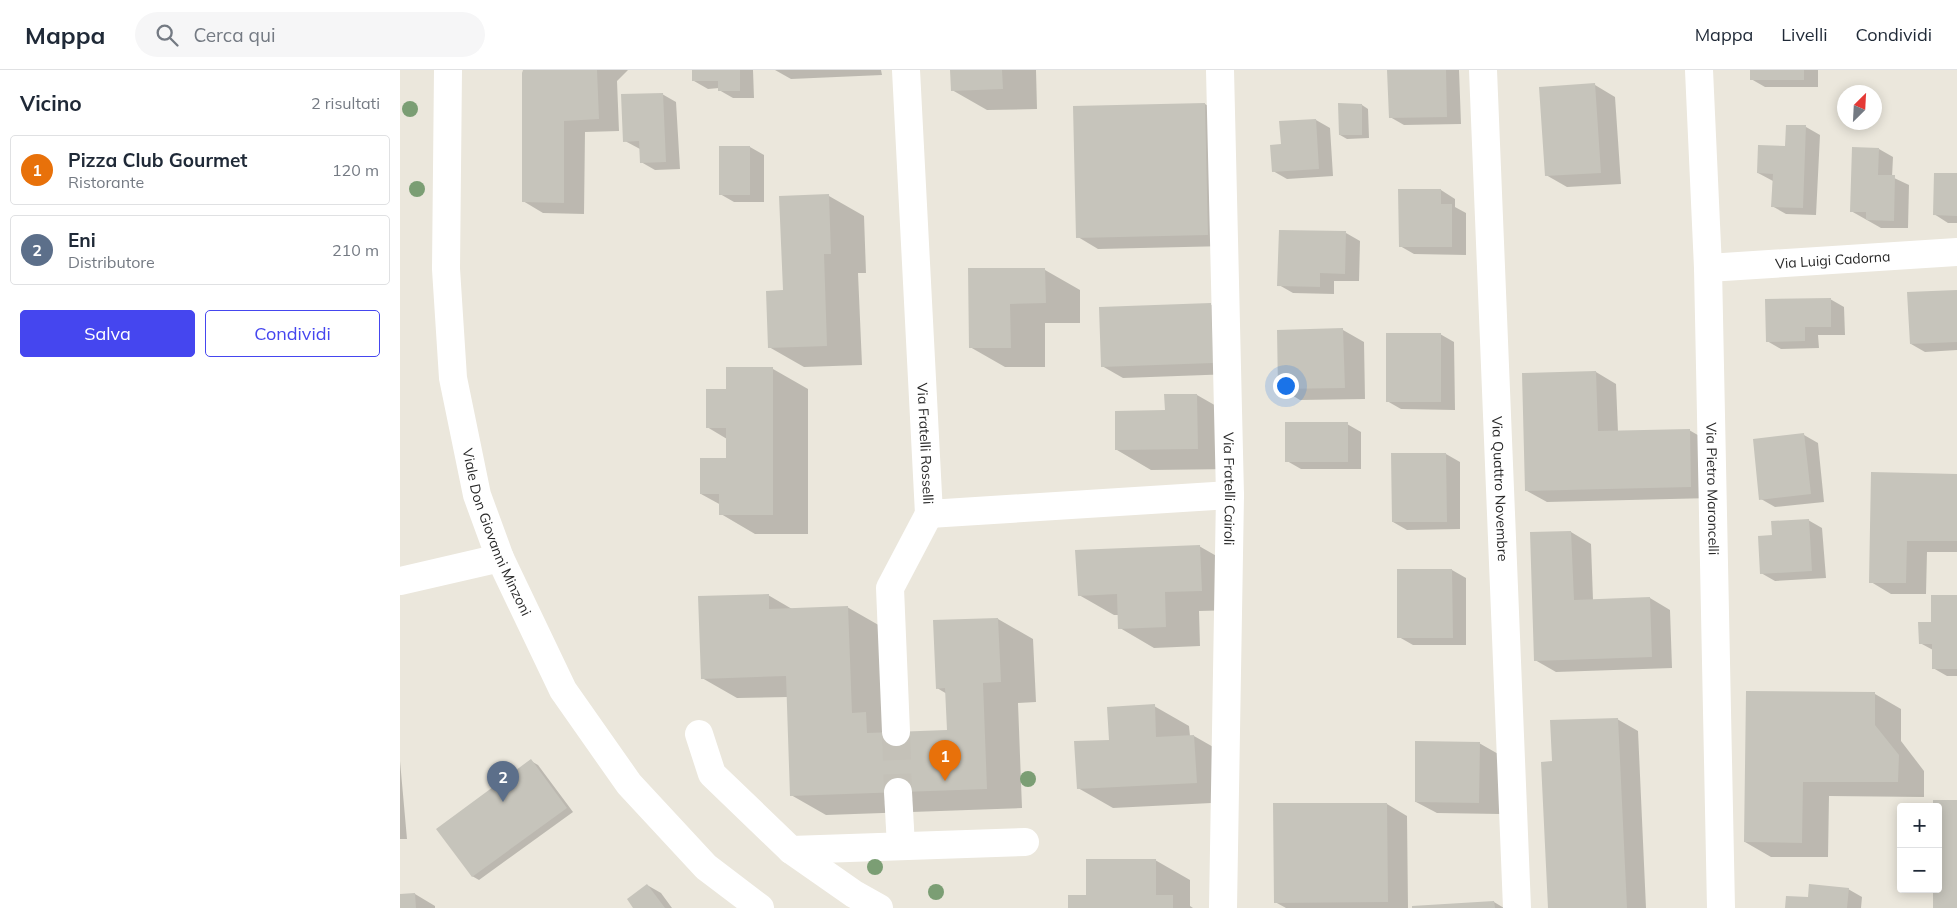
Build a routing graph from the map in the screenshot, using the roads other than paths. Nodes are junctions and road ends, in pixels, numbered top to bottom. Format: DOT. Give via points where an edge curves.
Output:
graph roads {
  1 [pos="448,70"];
  2 [pos="906,70"];
  3 [pos="1220,70"];
  4 [pos="1483,70"];
  5 [pos="1699,70"];
  6 [pos="1957,252"];
  7 [pos="1708,268"];
  8 [pos="1230,495"];
  9 [pos="928,514"];
  10 [pos="500,558"];
  11 [pos="400,581"];
  12 [pos="896,732"];
  13 [pos="699,734"];
  14 [pos="898,792"];
  15 [pos="1025,842"];
  16 [pos="901,846"];
  17 [pos="792,850"];
  18 [pos="760,908"];
  19 [pos="879,908"];
  20 [pos="1223,908"];
  21 [pos="1517,908"];
  22 [pos="1721,908"];
  1 -- 10 [label="street, Viale Don Giovanni Minzoni" via="446,268 453,378 477,495"];
  2 -- 9 [label="street, Via Fratelli Rosselli"];
  3 -- 8 [label="street, Via Fratelli Cairoli"];
  4 -- 21 [label="street, Via Quattro Novembre"];
  5 -- 7 [label="street, Via Pietro Maroncelli"];
  6 -- 7 [label="street, Via Luigi Cadorna"];
  7 -- 22 [label="street, Via Pietro Maroncelli"];
  8 -- 9 [label="street, Via Fratelli Rosselli"];
  8 -- 20 [label="street, Via Fratelli Cairoli"];
  9 -- 12 [label="street" via="890,588"];
  10 -- 11 [label="street"];
  10 -- 18 [label="street, Viale Don Giovanni Minzoni" via="562,690 629,784 706,867"];
  13 -- 17 [label="street" via="712,774"];
  14 -- 16 [label="street"];
  15 -- 16 [label="street"];
  16 -- 17 [label="street"];
  17 -- 19 [label="street"];
}
